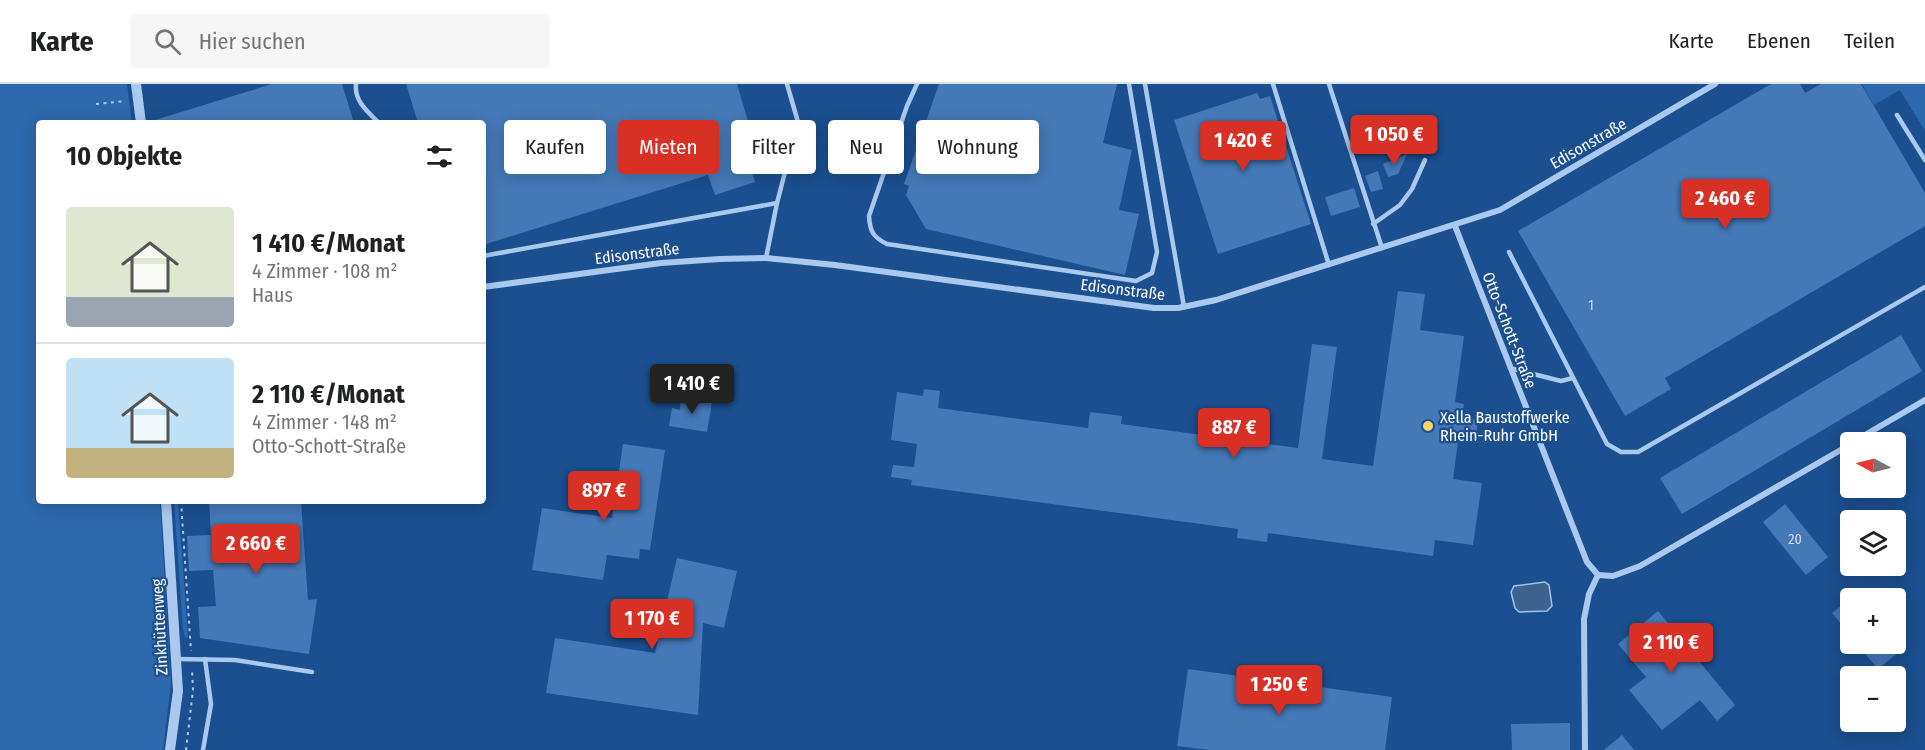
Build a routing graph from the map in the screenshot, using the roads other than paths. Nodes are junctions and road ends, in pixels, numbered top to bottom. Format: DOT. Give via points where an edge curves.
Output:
graph roads {
  1 [pos="136,84"];
  2 [pos="356,84"];
  3 [pos="787,84"];
  4 [pos="917,84"];
  5 [pos="1129,84"];
  6 [pos="1145,84"];
  7 [pos="1273,84"];
  8 [pos="1329,84"];
  9 [pos="1715,84"];
  10 [pos="1897,116"];
  11 [pos="141,120"];
  12 [pos="376,120"];
  13 [pos="1425,160"];
  14 [pos="1925,160"];
  15 [pos="777,203"];
  16 [pos="1373,224"];
  17 [pos="1455,226"];
  18 [pos="1382,248"];
  19 [pos="1509,252"];
  20 [pos="486,255"];
  21 [pos="766,258"];
  22 [pos="1330,265"];
  23 [pos="486,287"];
  24 [pos="1925,287"];
  25 [pos="1184,307"];
  26 [pos="1510,368"];
  27 [pos="1573,378"];
  28 [pos="1925,400"];
  29 [pos="1871,432"];
  30 [pos="1840,450"];
  31 [pos="166,504"];
  32 [pos="1598,575"];
  33 [pos="177,659"];
  34 [pos="205,659"];
  35 [pos="312,672"];
  36 [pos="170,750"];
  37 [pos="203,750"];
  38 [pos="1586,750"];
  1 -- 11 [label="street"];
  2 -- 12 [label="lane" via="361,105"];
  3 -- 15 [label="lane" via="798,122"];
  4 -- 5 [label="lane" via="869,216 870,231 876,238 887,244 1136,281 1152,273 1157,252"];
  6 -- 25 [label="lane"];
  7 -- 22 [label="lane"];
  8 -- 16 [label="lane"];
  9 -- 17 [label="street, Edisonstraße" via="1500,210"];
  10 -- 14 [label="lane"];
  13 -- 16 [label="lane" via="1400,205"];
  15 -- 20 [label="lane"];
  15 -- 21 [label="lane"];
  16 -- 18 [label="lane"];
  17 -- 18 [label="street, Edisonstraße"];
  17 -- 26 [label="street, Otto-Schott-Straße"];
  18 -- 22 [label="street, Edisonstraße"];
  19 -- 27 [label="lane"];
  21 -- 23 [label="street, Edisonstraße" via="661,263"];
  21 -- 25 [label="street, Edisonstraße" via="1154,308"];
  22 -- 25 [label="street, Edisonstraße"];
  24 -- 27 [label="lane" via="1638,453 1621,452 1607,444"];
  26 -- 27 [label="lane" via="1561,381"];
  26 -- 32 [label="street, Otto-Schott-Straße" via="1587,562"];
  28 -- 29 [label="street"];
  30 -- 32 [label="street" via="1640,566 1613,576"];
  31 -- 33 [label="street, Zinkhüttenweg"];
  32 -- 38 [label="street" via="1584,619"];
  33 -- 34 [label="lane"];
  33 -- 36 [label="street, Zinkhüttenweg" via="178,691"];
  34 -- 35 [label="lane"];
  34 -- 37 [label="lane" via="211,704"];
}
